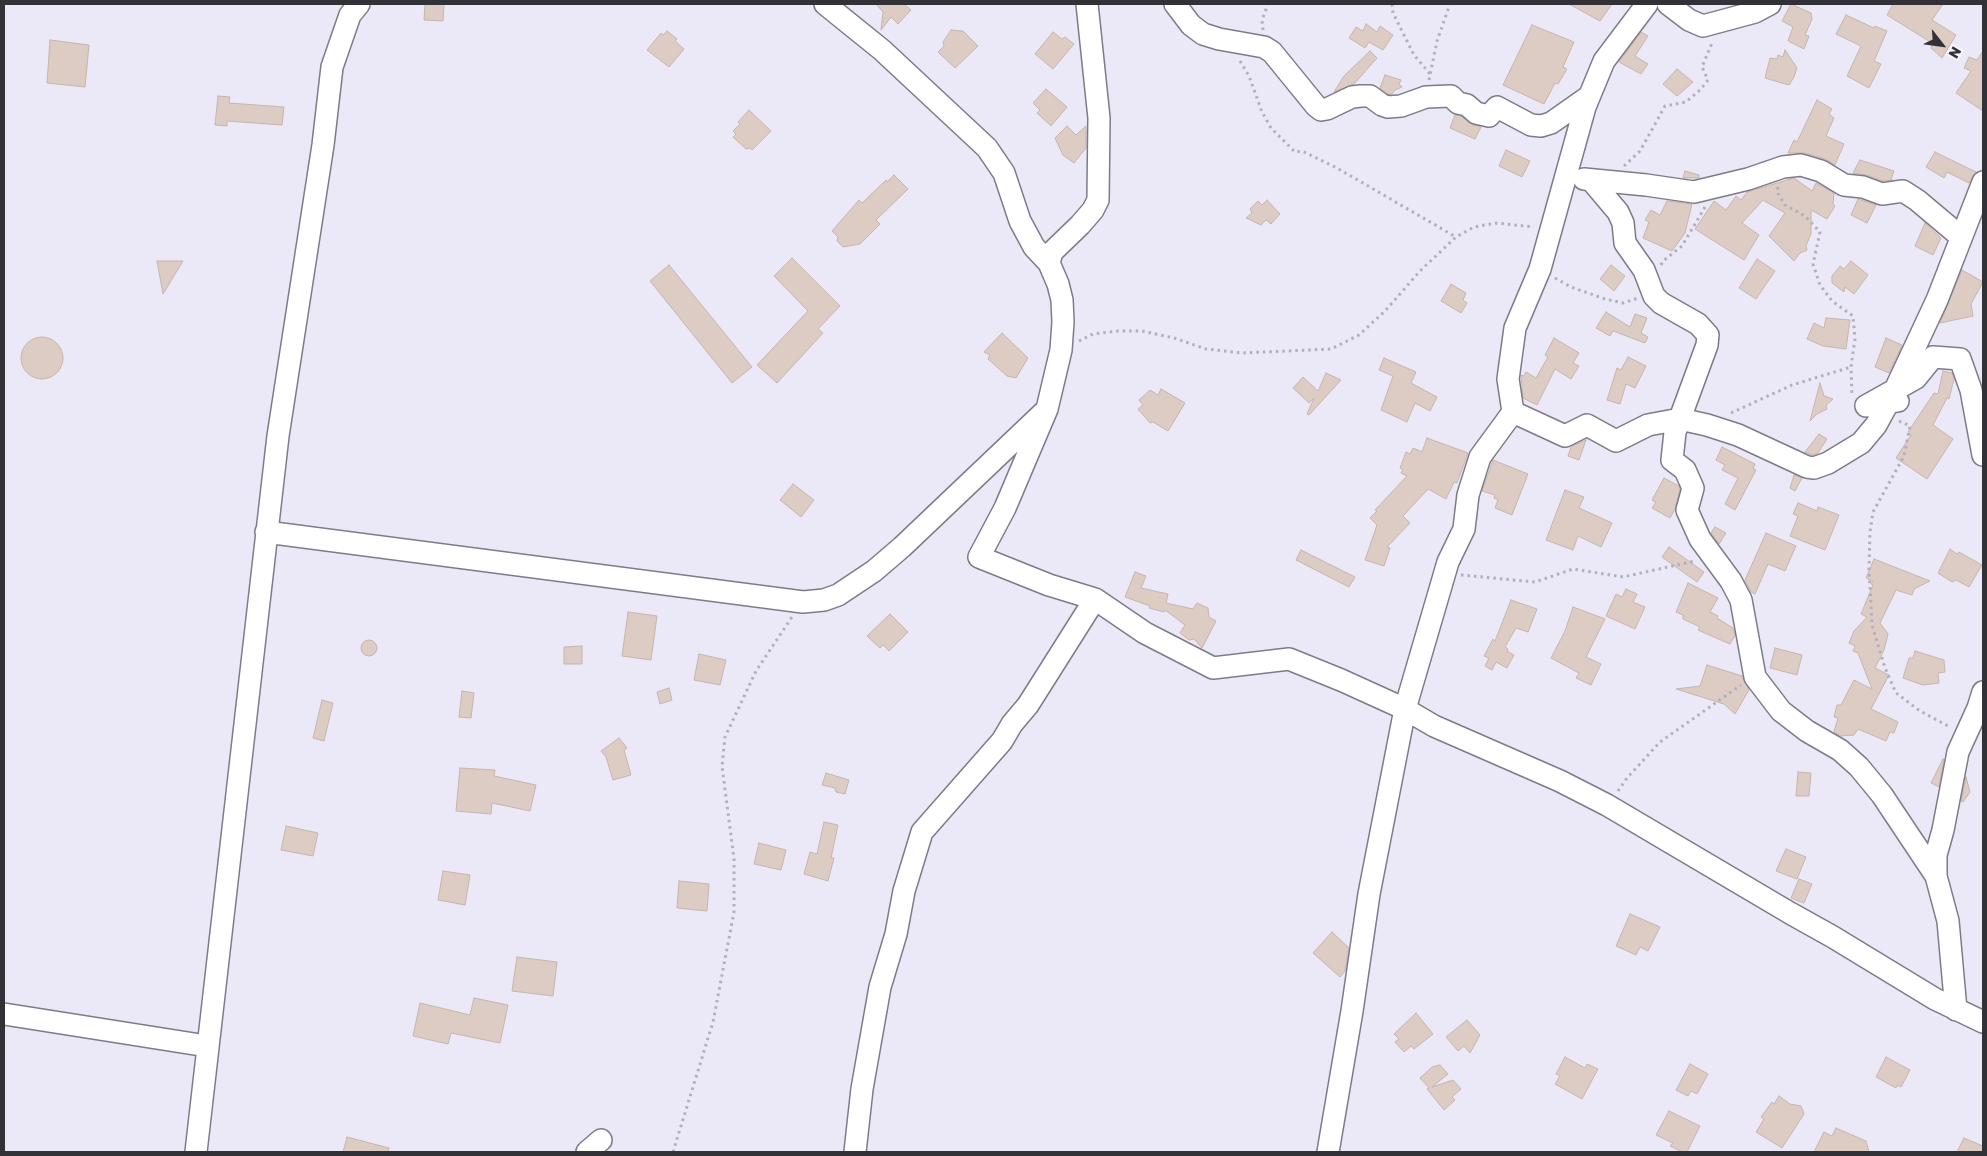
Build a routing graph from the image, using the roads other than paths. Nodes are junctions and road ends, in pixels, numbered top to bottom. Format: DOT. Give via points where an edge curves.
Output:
graph roads {
  1 [pos="359,4"];
  2 [pos="825,4"];
  3 [pos="1088,4"];
  4 [pos="1175,4"];
  5 [pos="1647,4"];
  6 [pos="1668,4"];
  7 [pos="1770,4"];
  8 [pos="1588,97"];
  9 [pos="1566,176"];
  10 [pos="1599,181"];
  11 [pos="1982,192"];
  12 [pos="1961,237"];
  13 [pos="1049,262"];
  14 [pos="1894,394"];
  15 [pos="1047,409"];
  16 [pos="1512,412"];
  17 [pos="1680,419"];
  18 [pos="1983,455"];
  19 [pos="266,532"];
  20 [pos="1095,599"];
  21 [pos="1983,692"];
  22 [pos="1405,709"];
  23 [pos="1936,876"];
  24 [pos="1956,1010"];
  25 [pos="4,1014"];
  26 [pos="1983,1022"];
  27 [pos="207,1046"];
  28 [pos="196,1152"];
  29 [pos="855,1152"];
  30 [pos="1328,1152"];
  1 -- 19 [label="street" via="350,16 332,67"];
  2 -- 13 [label="street" via="882,50 987,148 1004,174 1020,221 1034,247"];
  3 -- 13 [label="street" via="1099,118 1098,200 1080,225 1052,252"];
  4 -- 8 [label="street" via="1191,25 1203,34 1272,52 1321,110 1360,96 1370,96 1388,107 1451,96 1476,113 1489,116 1497,107 1531,125 1541,126 1551,123"];
  5 -- 8 [label="street" via="1604,61"];
  6 -- 7 [label="street" via="1703,26 1755,12"];
  8 -- 9 [label="street"];
  9 -- 10 [label="street"];
  9 -- 16 [label="street" via="1540,269 1515,328 1508,379"];
  10 -- 12 [label="street" via="1694,192 1801,164 1844,185 1882,194 1903,191"];
  10 -- 17 [label="street" via="1618,212 1625,243 1644,270 1650,288 1661,303 1698,324 1708,335"];
  11 -- 12 [label="street"];
  12 -- 14 [label="street" via="1937,300"];
  13 -- 15 [label="street" via="1062,300 1061,350"];
  14 -- 17 [label="street" via="1861,443 1814,468 1807,468 1738,435"];
  14 -- 18 [label="street" via="1902,400 1866,406 1916,378 1933,357 1960,359 1971,390"];
  15 -- 19 [label="street" via="874,571 838,595 824,600 803,602"];
  15 -- 20 [label="street" via="1005,508 979,557"];
  16 -- 17 [label="street" via="1565,436 1587,425 1616,441 1648,424"];
  16 -- 22 [label="street" via="1480,457 1468,496 1464,529 1444,574"];
  17 -- 23 [label="street" via="1672,460 1686,470 1693,488 1687,510 1700,539 1741,600 1755,677 1781,711 1840,750 1859,767 1882,795"];
  19 -- 27 [label="street"];
  20 -- 22 [label="street" via="1145,633 1213,668 1289,660"];
  20 -- 29 [label="street" via="1002,741 922,832 880,987 862,1089"];
  21 -- 23 [label="street" via="1958,752 1936,855"];
  22 -- 24 [label="street" via="1434,726 1560,781 1607,806"];
  22 -- 30 [label="street" via="1369,894"];
  23 -- 24 [label="street" via="1948,921"];
  24 -- 26 [label="street"];
  25 -- 27 [label="street"];
  27 -- 28 [label="street"];
}
